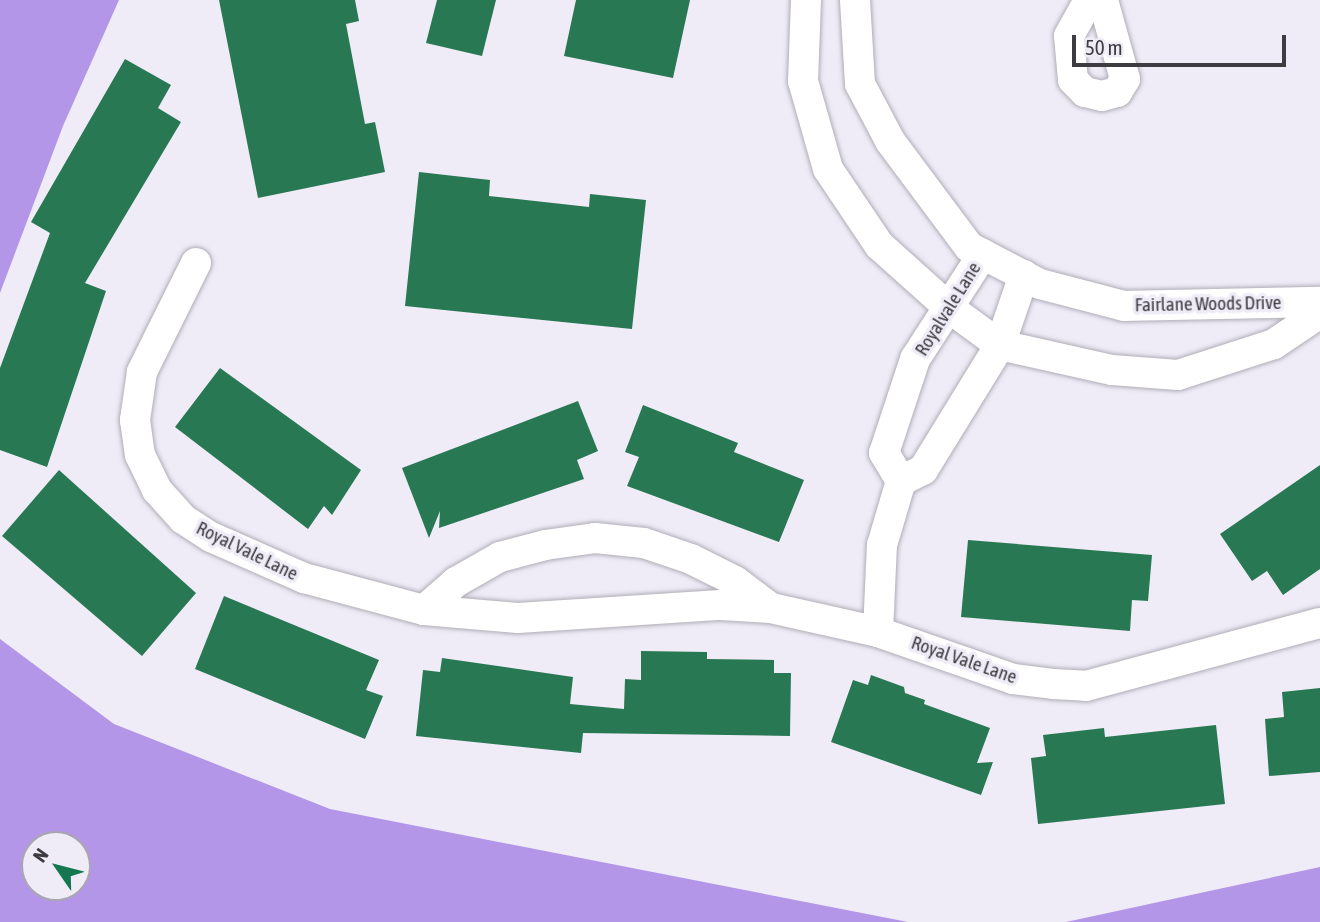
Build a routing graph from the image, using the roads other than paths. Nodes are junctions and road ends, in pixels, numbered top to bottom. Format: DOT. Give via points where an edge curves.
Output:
graph roads {
  1 [pos="806,0"];
  2 [pos="855,0"];
  3 [pos="1089,0"];
  4 [pos="1103,0"];
  5 [pos="983,254"];
  6 [pos="196,263"];
  7 [pos="1024,275"];
  8 [pos="1320,302"];
  9 [pos="948,307"];
  10 [pos="1320,313"];
  11 [pos="1000,345"];
  12 [pos="901,481"];
  13 [pos="771,608"];
  14 [pos="424,610"];
  15 [pos="1320,623"];
  16 [pos="878,632"];
  1 -- 9 [label="street, Fairlane Woods Drive" via="803,81 828,169 879,245"];
  2 -- 5 [label="street, Fairlane Woods Drive" via="860,84 890,141 933,204 969,247"];
  3 -- 4 [label="street" via="1069,36 1073,80 1085,92 1102,96 1117,92 1125,79"];
  5 -- 7 [label="street, Fairlane Woods Drive"];
  5 -- 9 [label="street, Royalvale Lane"];
  6 -- 14 [label="street, Royal Vale Lane" via="153,346 136,395 136,438 157,490 183,519 211,537 304,578"];
  7 -- 8 [label="street, Fairlane Woods Drive" via="1124,306"];
  7 -- 11 [label="street"];
  9 -- 11 [label="street, Fairlane Woods Drive"];
  9 -- 12 [label="street, Royalvale Lane" via="915,359 884,453"];
  10 -- 11 [label="street, Fairlane Woods Drive" via="1274,344 1178,375 1112,370"];
  11 -- 12 [label="street" via="923,470"];
  12 -- 16 [label="street" via="882,545"];
  13 -- 14 [label="street, Royal Vale Lane" via="721,605 518,618"];
  13 -- 14 [label="street, Royal Vale Lane" via="735,581 691,559 644,543 595,538 545,544 500,557 456,582"];
  13 -- 16 [label="street, Royal Vale Lane"];
  15 -- 16 [label="street, Royal Vale Lane" via="1086,686 1013,678"];
}
